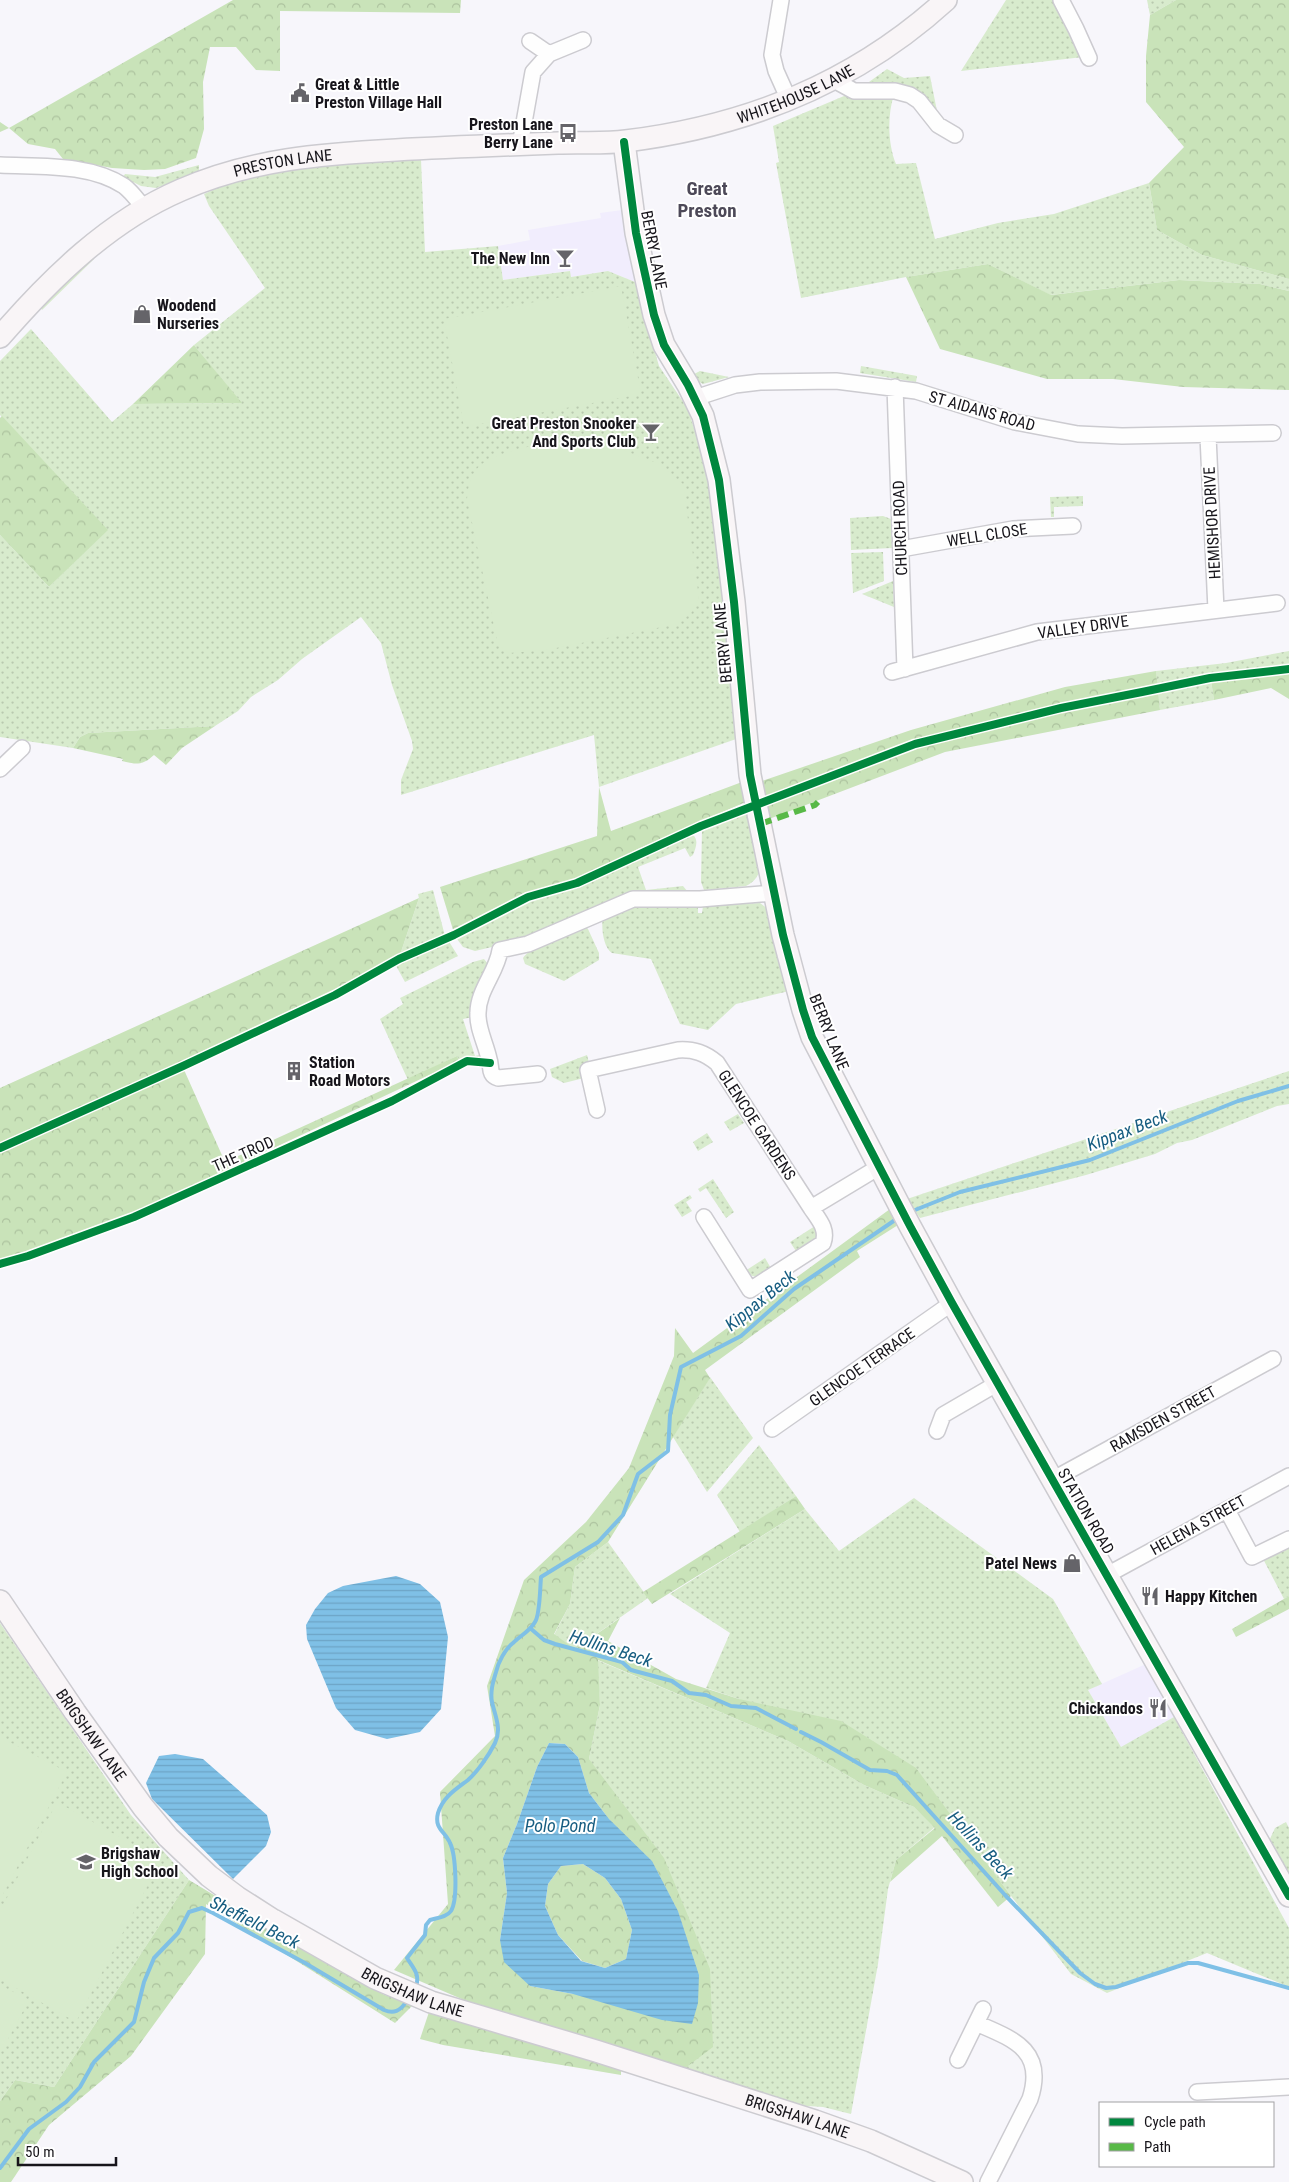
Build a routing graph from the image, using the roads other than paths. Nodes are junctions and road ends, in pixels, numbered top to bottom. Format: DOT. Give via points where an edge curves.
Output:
graph roads {
  1 [pos="781,0"];
  2 [pos="946,0"];
  3 [pos="1061,0"];
  4 [pos="530,40"];
  5 [pos="583,40"];
  6 [pos="549,54"];
  7 [pos="1089,58"];
  8 [pos="834,80"];
  9 [pos="789,100"];
  10 [pos="955,135"];
  11 [pos="624,142"];
  12 [pos="520,144"];
  13 [pos="0,165"];
  14 [pos="145,209"];
  15 [pos="0,337"];
  16 [pos="895,387"];
  17 [pos="695,398"];
  18 [pos="1273,433"];
  19 [pos="1208,436"];
  20 [pos="1073,526"];
  21 [pos="901,549"];
  22 [pos="1277,603"];
  23 [pos="1216,610"];
  24 [pos="899,670"];
  25 [pos="22,748"];
  26 [pos="0,769"];
  27 [pos="774,893"];
  28 [pos="538,1074"];
  29 [pos="597,1110"];
  30 [pos="864,1138"];
  31 [pos="879,1167"];
  32 [pos="811,1208"];
  33 [pos="704,1217"];
  34 [pos="952,1304"];
  35 [pos="1273,1359"];
  36 [pos="998,1382"];
  37 [pos="772,1430"];
  38 [pos="937,1431"];
  39 [pos="1289,1476"];
  40 [pos="1052,1480"];
  41 [pos="1227,1510"];
  42 [pos="1289,1538"];
  43 [pos="1108,1575"];
  44 [pos="0,1601"];
  45 [pos="1289,1896"];
  46 [pos="958,2060"];
  47 [pos="1289,2087"];
  48 [pos="1197,2092"];
  49 [pos="962,2182"];
  50 [pos="988,2182"];
  1 -- 9 [label="street" via="772,55"];
  2 -- 8 [label="street, WHITEHOUSE LANE" via="896,43"];
  3 -- 7 [label="street"];
  4 -- 6 [label="street"];
  5 -- 6 [label="street"];
  6 -- 12 [label="street" via="532,72"];
  8 -- 9 [label="street, WHITEHOUSE LANE"];
  8 -- 10 [label="street" via="854,91 895,91 910,95 938,125"];
  9 -- 11 [label="street, WHITEHOUSE LANE" via="691,131"];
  11 -- 12 [label="street, PRESTON LANE"];
  11 -- 17 [label="street, BERRY LANE" via="636,233 654,315 664,345"];
  12 -- 14 [label="street, PRESTON LANE" via="273,161 214,177 180,190"];
  13 -- 14 [label="street" via="92,173 125,187"];
  14 -- 15 [label="street, PRESTON LANE" via="120,224 61,271"];
  16 -- 17 [label="street, ST AIDANS ROAD" via="785,380 735,386"];
  16 -- 19 [label="street, ST AIDANS ROAD" via="1015,422 1078,434"];
  16 -- 21 [label="street, CHURCH ROAD"];
  17 -- 27 [label="street, BERRY LANE" via="710,442 724,511 750,775"];
  18 -- 19 [label="street, ST AIDANS ROAD"];
  19 -- 23 [label="street, HEMISHOR DRIVE"];
  20 -- 21 [label="street, WELL CLOSE" via="1013,529"];
  21 -- 24 [label="street, CHURCH ROAD"];
  22 -- 23 [label="street, VALLEY DRIVE"];
  23 -- 24 [label="street, VALLEY DRIVE" via="1037,632"];
  25 -- 26 [label="street"];
  27 -- 28 [label="street" via="633,900 528,944 500,950 478,1013 491,1072 498,1078"];
  27 -- 30 [label="street, BERRY LANE" via="792,972 812,1037"];
  29 -- 32 [label="street, GLENCOE GARDENS" via="588,1070 678,1050 699,1052 717,1063"];
  30 -- 31 [label="street, STATION ROAD"];
  31 -- 32 [label="street"];
  31 -- 34 [label="street, STATION ROAD"];
  32 -- 33 [label="street, GLENCOE GARDENS" via="824,1228 823,1243 750,1290"];
  34 -- 36 [label="street, STATION ROAD"];
  34 -- 37 [label="street, GLENCOE TERRACE"];
  35 -- 40 [label="street, RAMSDEN STREET"];
  36 -- 38 [label="street" via="943,1415"];
  36 -- 40 [label="street, STATION ROAD"];
  39 -- 41 [label="street, HELENA STREET"];
  40 -- 43 [label="street, STATION ROAD"];
  41 -- 42 [label="street" via="1252,1557"];
  41 -- 43 [label="street, HELENA STREET"];
  43 -- 45 [label="street, STATION ROAD"];
  44 -- 49 [label="street, BRIGSHAW LANE" via="69,1704 168,1837 209,1876 273,1920 375,1978 431,2002 815,2122 871,2141"];
  46 -- 50 [label="street" via="979,2016 1014,2039 1027,2053 1034,2071 1030,2100"];
  47 -- 48 [label="street"];
}
